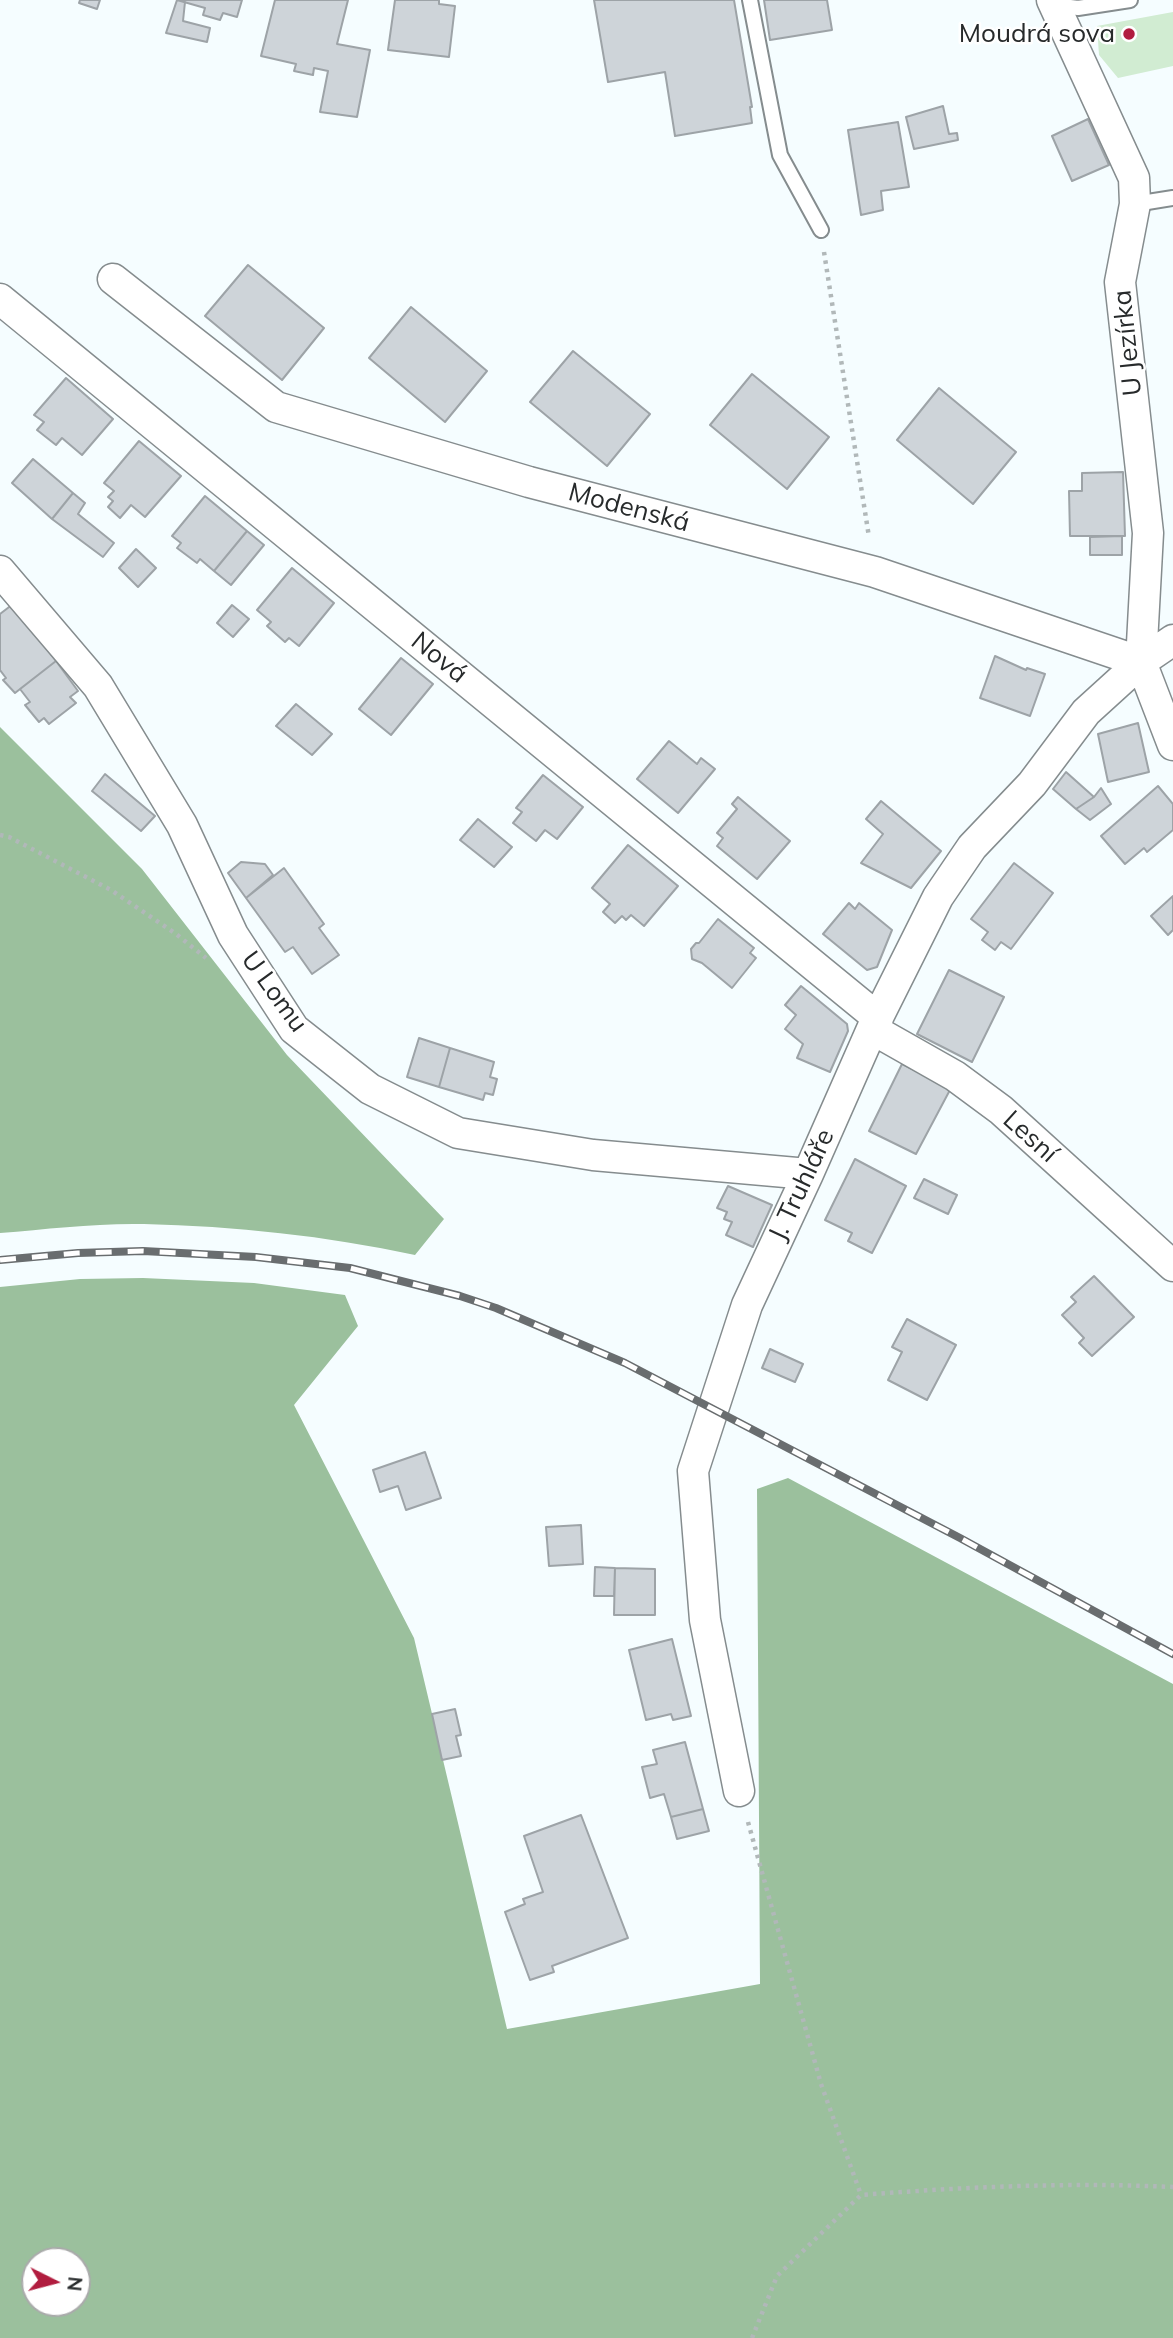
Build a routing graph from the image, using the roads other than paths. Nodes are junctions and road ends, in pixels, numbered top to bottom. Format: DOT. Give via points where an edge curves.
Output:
graph roads {
  1 [pos="750,0"];
  2 [pos="1130,0"];
  3 [pos="1054,3"];
  4 [pos="1173,198"];
  5 [pos="1135,204"];
  6 [pos="821,230"];
  7 [pos="113,279"];
  8 [pos="0,299"];
  9 [pos="0,571"];
  10 [pos="1173,640"];
  11 [pos="1141,662"];
  12 [pos="1173,745"];
  13 [pos="875,1024"];
  14 [pos="808,1174"];
  15 [pos="1173,1266"];
  16 [pos="739,1791"];
  1 -- 6 [label="lane" via="780,155"];
  2 -- 3 [label="lane" via="1079,8"];
  3 -- 5 [label="street, U Jezírka" via="1134,178"];
  4 -- 5 [label="lane"];
  5 -- 11 [label="street, U Jezírka" via="1120,282 1147,533"];
  7 -- 11 [label="street, Modenská" via="276,407 528,482 874,572"];
  8 -- 13 [label="street, Nová"];
  9 -- 14 [label="street, U Lomu" via="98,686 182,825 233,935 294,1029 370,1089 458,1133 593,1155"];
  10 -- 11 [label="street"];
  11 -- 12 [label="street"];
  11 -- 13 [label="street, J. Truhláře" via="1086,712 1032,784 972,848 938,898"];
  13 -- 14 [label="street, J. Truhláře"];
  13 -- 15 [label="street, Lesní" via="1002,1110"];
  14 -- 16 [label="street, J. Truhláře" via="747,1305 693,1471 705,1620"];
}
